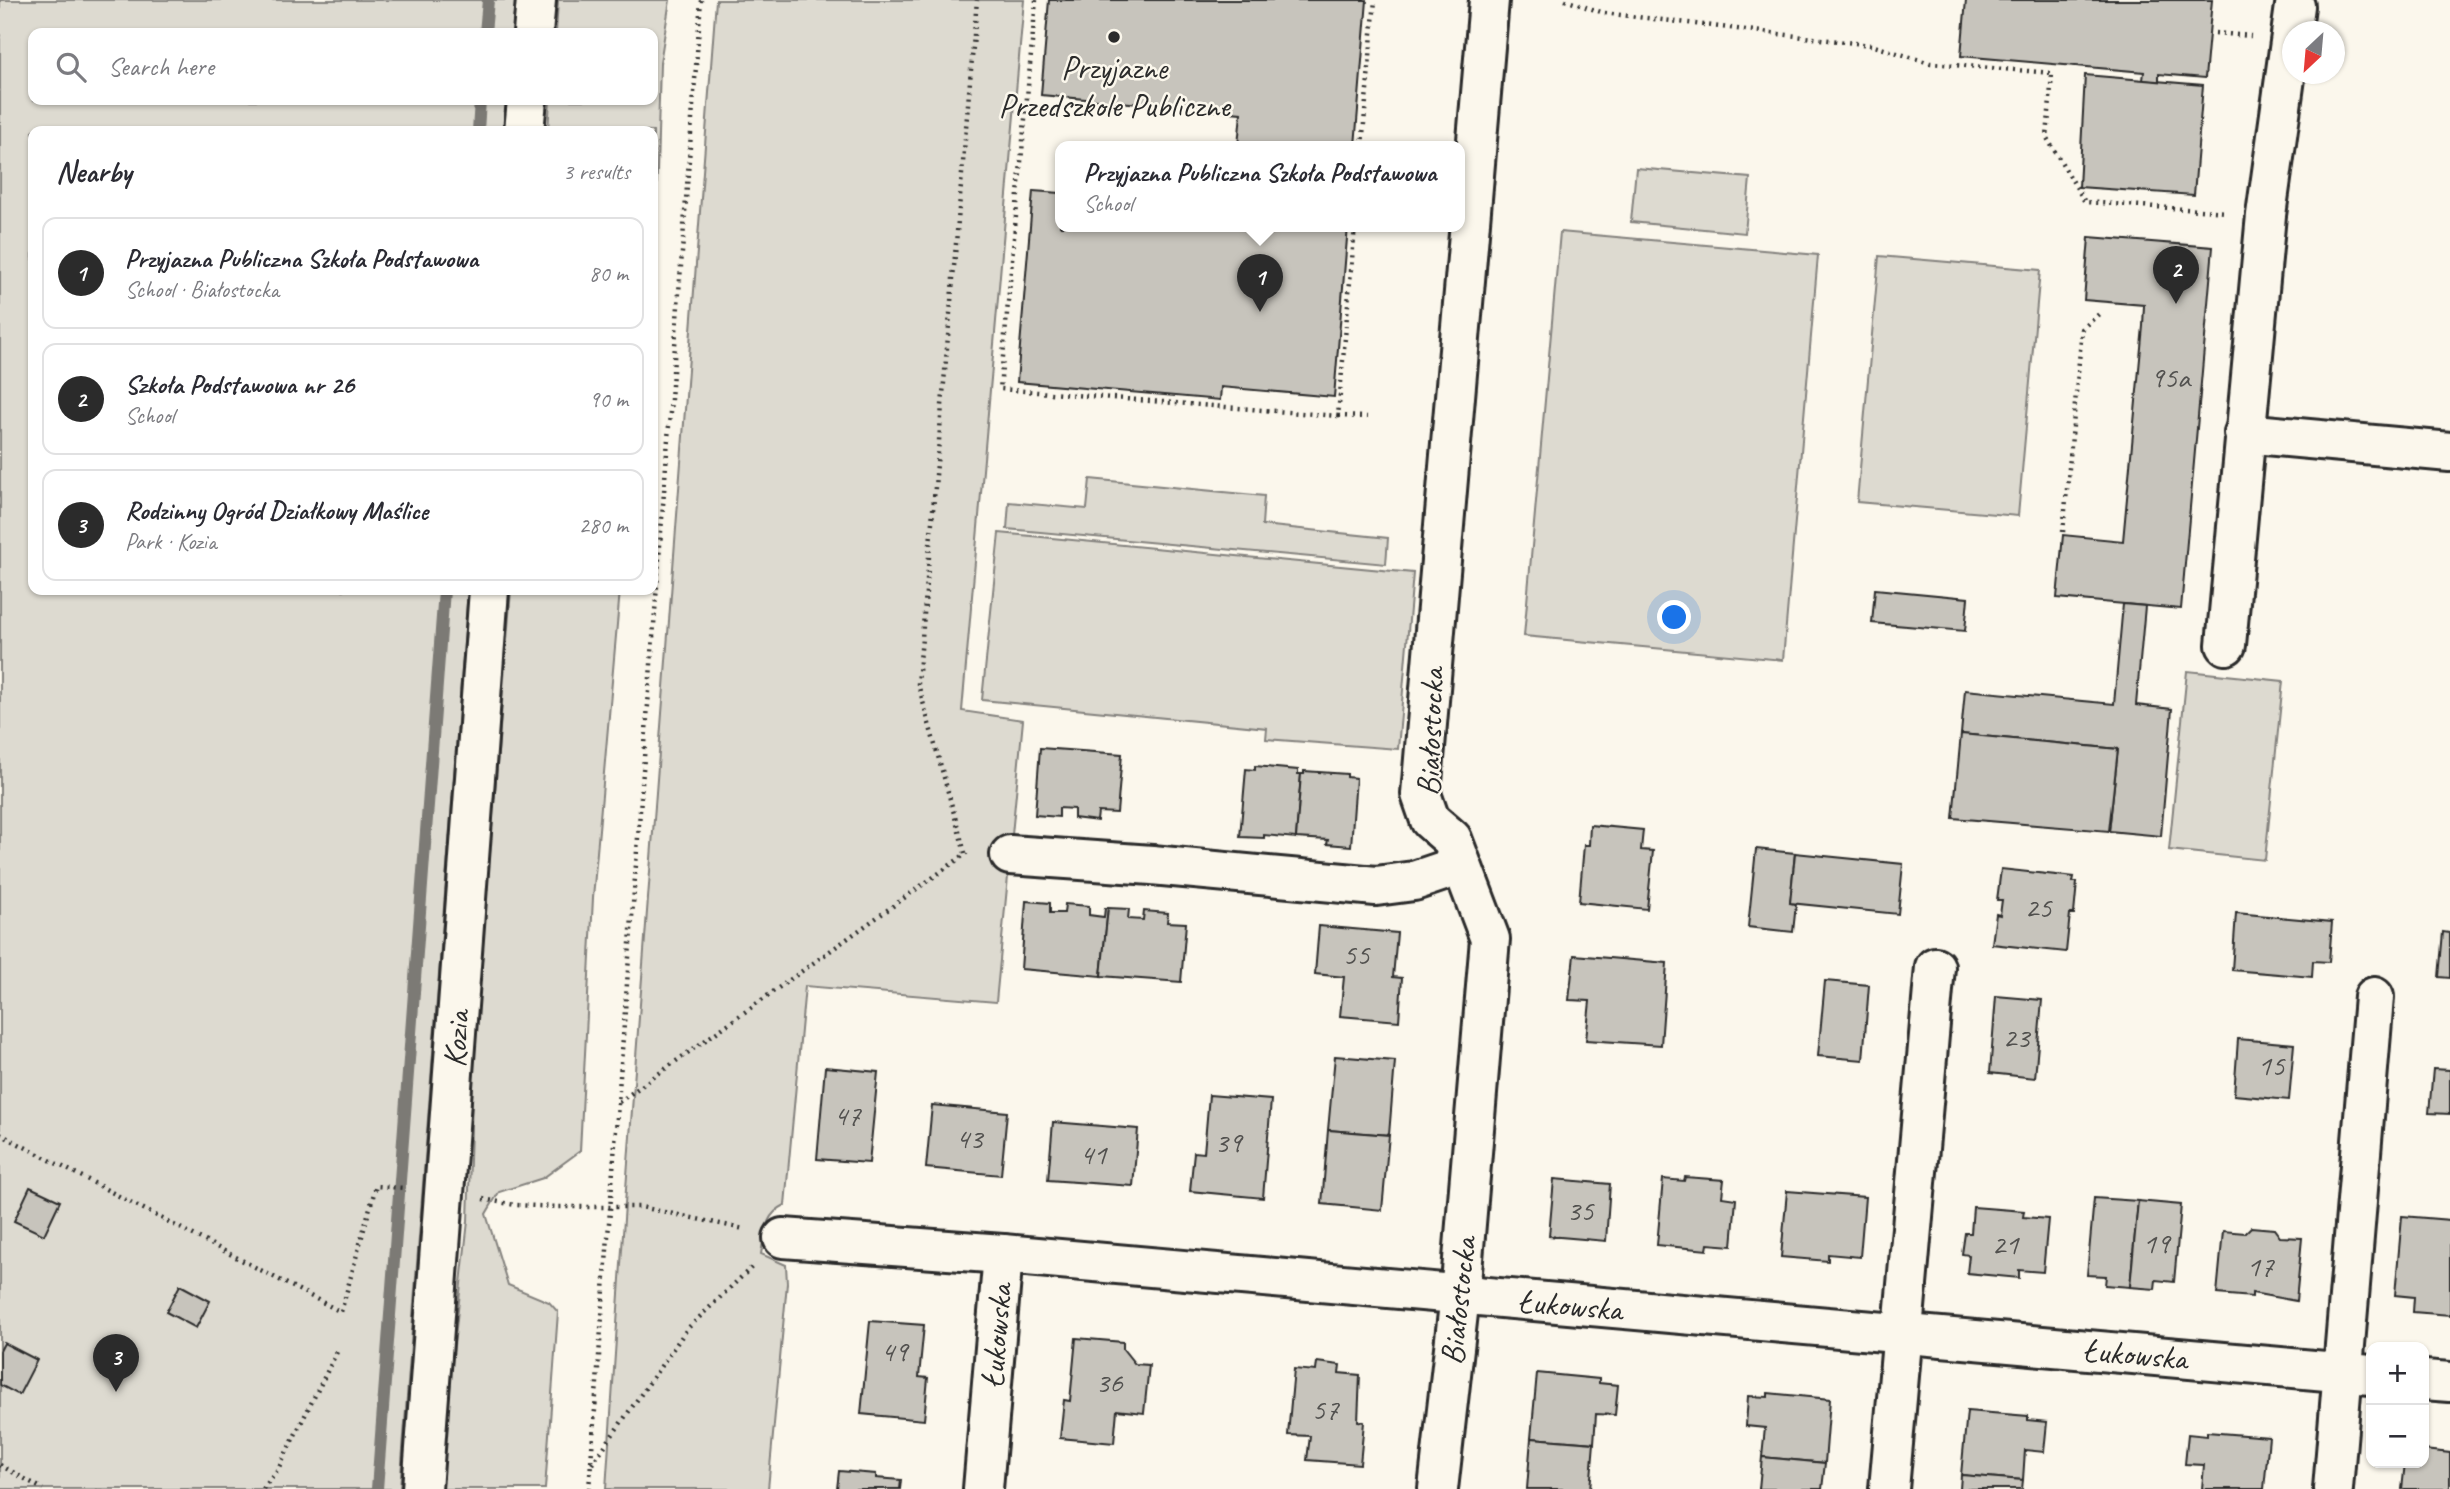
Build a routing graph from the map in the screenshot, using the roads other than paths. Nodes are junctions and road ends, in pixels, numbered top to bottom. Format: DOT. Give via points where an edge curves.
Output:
graph roads {
  1 [pos="536,0"];
  2 [pos="1489,0"];
  3 [pos="2295,6"];
  4 [pos="533,28"];
  5 [pos="527,105"];
  6 [pos="524,126"];
  7 [pos="2244,433"];
  8 [pos="2450,452"];
  9 [pos="488,595"];
  10 [pos="2226,645"];
  11 [pos="1010,855"];
  12 [pos="1461,865"];
  13 [pos="1935,968"];
  14 [pos="2374,997"];
  15 [pos="783,1238"];
  16 [pos="1003,1254"];
  17 [pos="1460,1295"];
  18 [pos="1901,1334"];
  19 [pos="2357,1374"];
  20 [pos="2429,1380"];
  21 [pos="2450,1382"];
  22 [pos="422,1489"];
  23 [pos="983,1489"];
  24 [pos="1438,1489"];
  25 [pos="1889,1489"];
  26 [pos="2333,1489"];
  1 -- 4 [label="street"];
  2 -- 12 [label="street, Białostocka" via="1421,794 1430,820 1452,839"];
  3 -- 7 [label="street" via="2266,215"];
  5 -- 6 [label="street"];
  7 -- 8 [label="street"];
  7 -- 10 [label="street"];
  9 -- 22 [label="street, Kozia" via="428,1191"];
  11 -- 12 [label="street" via="1376,886 1414,881"];
  12 -- 17 [label="street, Białostocka" via="1490,939"];
  13 -- 18 [label="street"];
  14 -- 19 [label="street"];
  15 -- 16 [label="street"];
  16 -- 17 [label="street, Łukowska"];
  16 -- 23 [label="street, Łukowska"];
  17 -- 18 [label="street, Łukowska"];
  17 -- 24 [label="street, Białostocka"];
  18 -- 19 [label="street, Łukowska"];
  18 -- 25 [label="street"];
  19 -- 26 [label="street"];
  20 -- 21 [label="street"];
}
